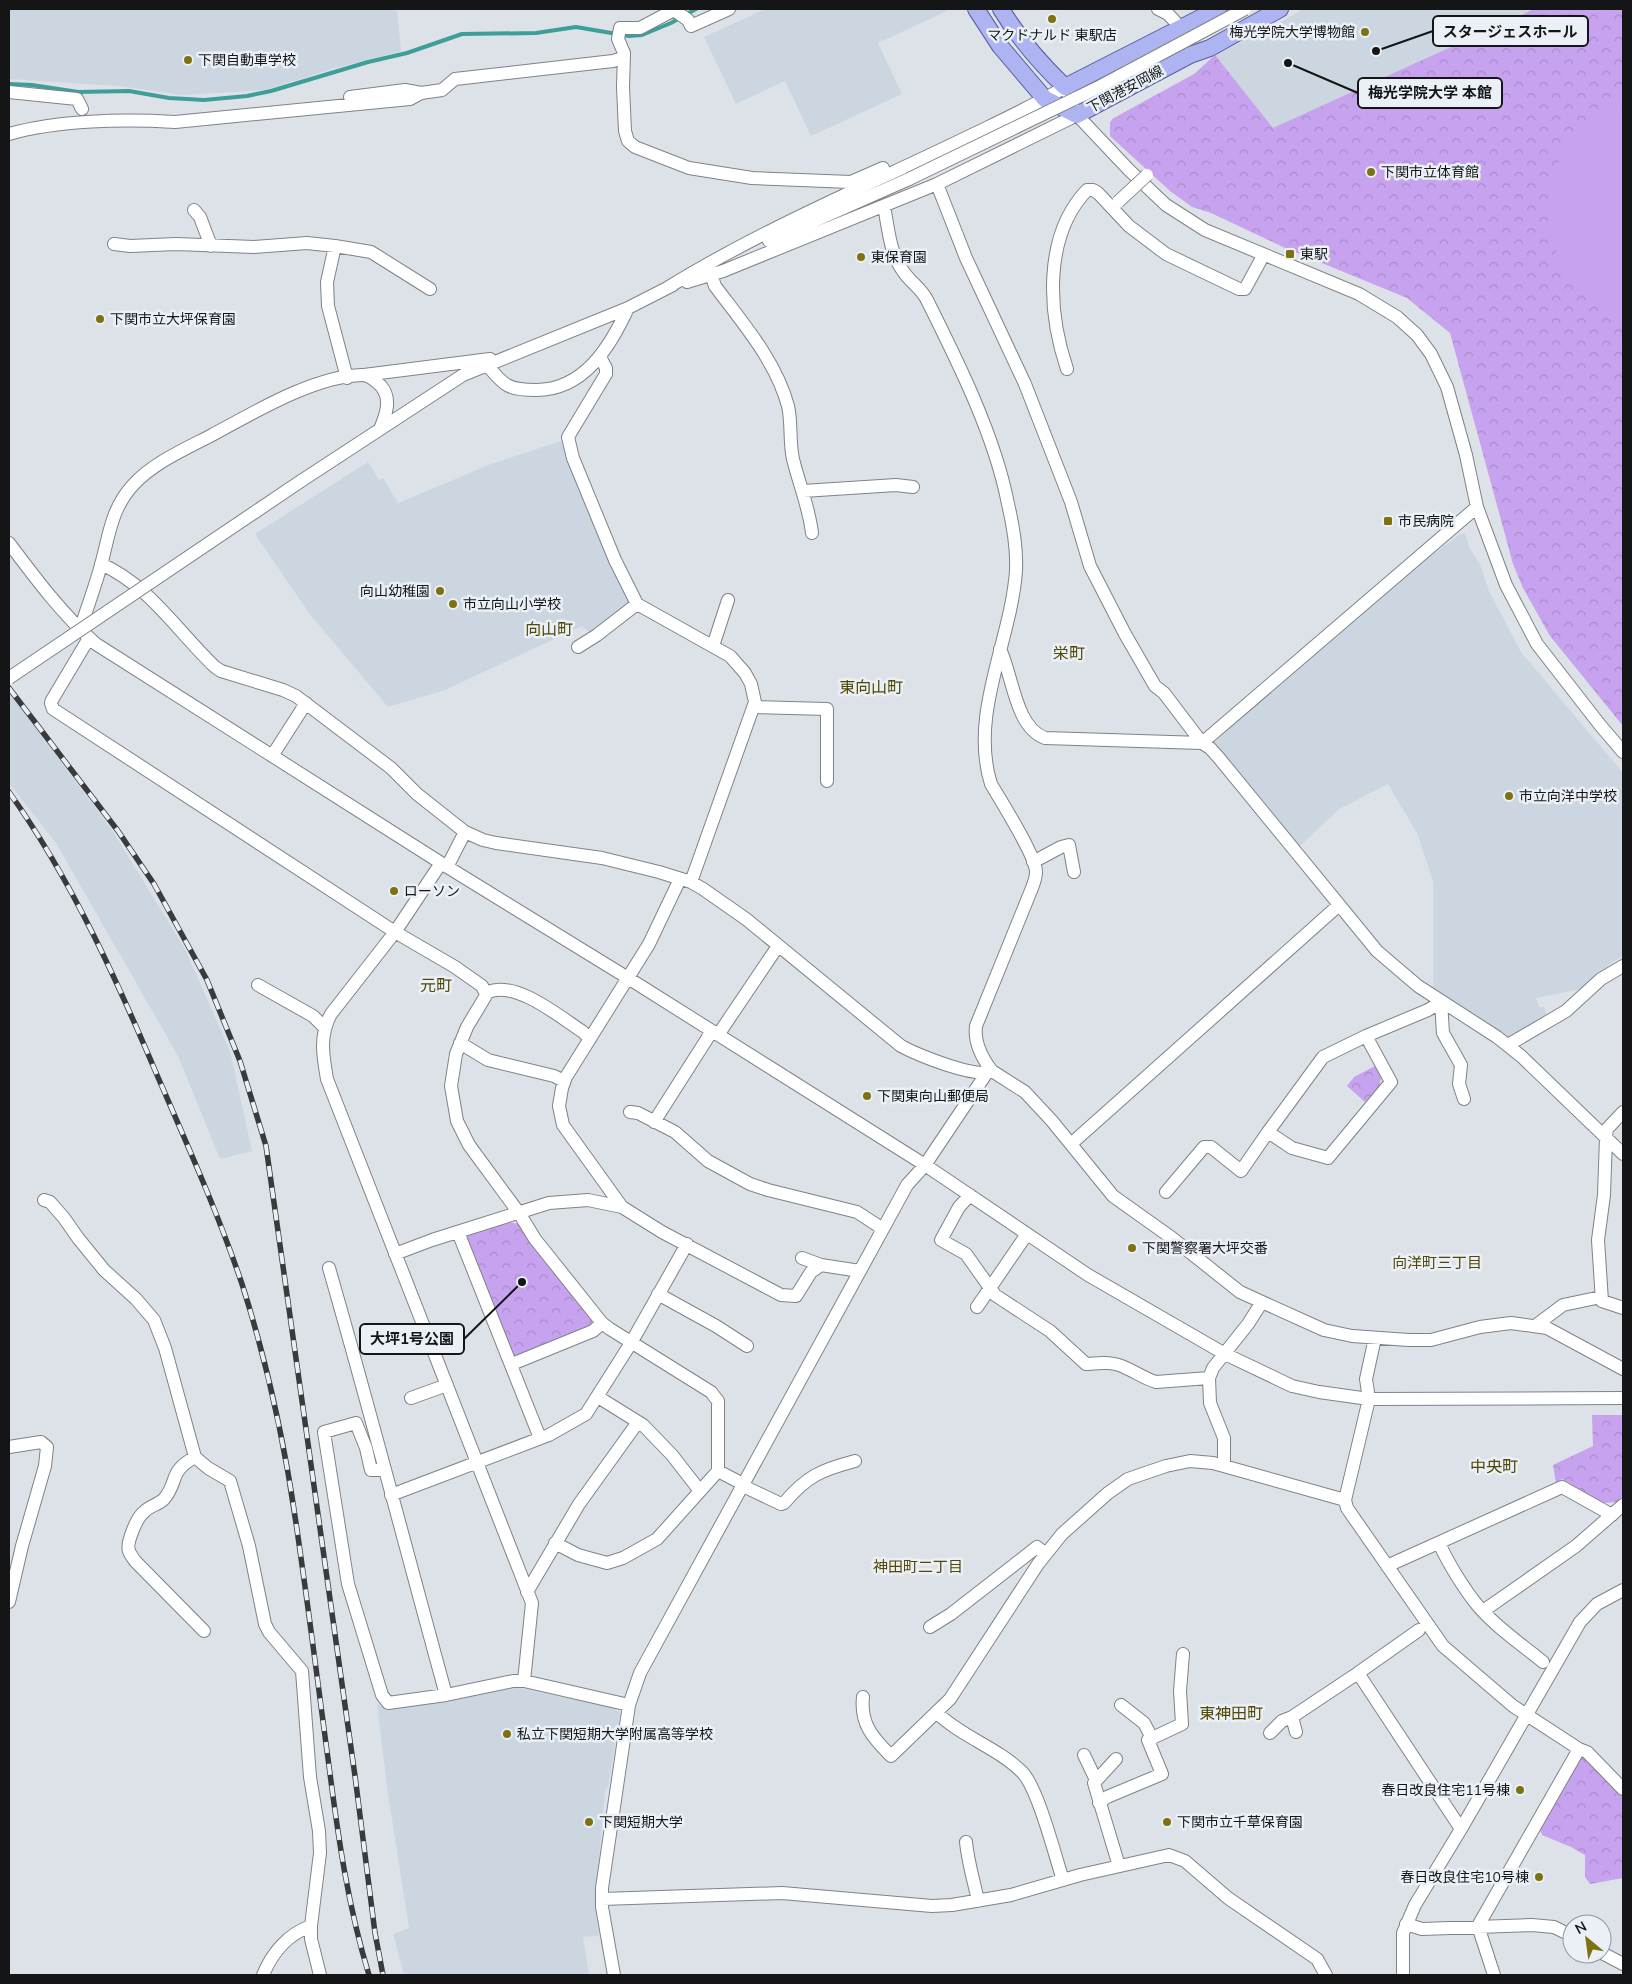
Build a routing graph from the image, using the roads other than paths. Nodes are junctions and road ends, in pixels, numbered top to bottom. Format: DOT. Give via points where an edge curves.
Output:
graph roads {
  1 [pos="730,9"];
  2 [pos="976,9"];
  3 [pos="1001,9"];
  4 [pos="1158,9"];
  5 [pos="1218,9"];
  6 [pos="1245,9"];
  7 [pos="1280,9"];
  8 [pos="1182,28"];
  9 [pos="623,58"];
  10 [pos="1065,87"];
  11 [pos="9,92"];
  12 [pos="1045,99"];
  13 [pos="82,108"];
  14 [pos="1077,115"];
  15 [pos="9,134"];
  16 [pos="888,175"];
  17 [pos="1147,175"];
  18 [pos="937,184"];
  19 [pos="884,206"];
  20 [pos="1115,206"];
  21 [pos="194,210"];
  22 [pos="114,244"];
  23 [pos="211,246"];
  24 [pos="335,246"];
  25 [pos="1263,256"];
  26 [pos="711,274"];
  27 [pos="667,288"];
  28 [pos="430,290"];
  29 [pos="628,308"];
  30 [pos="509,356"];
  31 [pos="600,357"];
  32 [pos="488,366"];
  33 [pos="1067,369"];
  34 [pos="364,375"];
  35 [pos="347,378"];
  36 [pos="380,430"];
  37 [pos="913,487"];
  38 [pos="803,491"];
  39 [pos="1477,507"];
  40 [pos="812,532"];
  41 [pos="9,543"];
  42 [pos="101,564"];
  43 [pos="728,600"];
  44 [pos="637,604"];
  45 [pos="84,634"];
  46 [pos="713,646"];
  47 [pos="578,647"];
  48 [pos="1000,649"];
  49 [pos="9,678"];
  50 [pos="306,703"];
  51 [pos="753,707"];
  52 [pos="1202,743"];
  53 [pos="1623,752"];
  54 [pos="272,756"];
  55 [pos="827,781"];
  56 [pos="465,832"];
  57 [pos="1033,862"];
  58 [pos="444,865"];
  59 [pos="1074,872"];
  60 [pos="685,881"];
  61 [pos="1339,905"];
  62 [pos="395,932"];
  63 [pos="778,946"];
  64 [pos="1623,966"];
  65 [pos="628,978"];
  66 [pos="258,986"];
  67 [pos="486,994"];
  68 [pos="1442,1002"];
  69 [pos="325,1028"];
  70 [pos="715,1033"];
  71 [pos="1366,1036"];
  72 [pos="590,1039"];
  73 [pos="460,1043"];
  74 [pos="1508,1045"];
  75 [pos="989,1073"];
  76 [pos="564,1081"];
  77 [pos="1464,1099"];
  78 [pos="630,1112"];
  79 [pos="1623,1112"];
  80 [pos="654,1122"];
  81 [pos="1268,1132"];
  82 [pos="1606,1137"];
  83 [pos="1071,1144"];
  84 [pos="1623,1154"];
  85 [pos="925,1165"];
  86 [pos="1166,1192"];
  87 [pos="970,1195"];
  88 [pos="44,1200"];
  89 [pos="622,1208"];
  90 [pos="519,1213"];
  91 [pos="883,1229"];
  92 [pos="458,1232"];
  93 [pos="1027,1234"];
  94 [pos="686,1244"];
  95 [pos="395,1254"];
  96 [pos="802,1258"];
  97 [pos="820,1265"];
  98 [pos="329,1268"];
  99 [pos="860,1271"];
  100 [pos="990,1287"];
  101 [pos="658,1294"];
  102 [pos="1601,1297"];
  103 [pos="1262,1302"];
  104 [pos="977,1307"];
  105 [pos="1623,1308"];
  106 [pos="602,1322"];
  107 [pos="1535,1326"];
  108 [pos="1375,1338"];
  109 [pos="631,1343"];
  110 [pos="747,1346"];
  111 [pos="1225,1354"];
  112 [pos="512,1364"];
  113 [pos="1623,1369"];
  114 [pos="1209,1378"];
  115 [pos="447,1385"];
  116 [pos="598,1397"];
  117 [pos="410,1398"];
  118 [pos="1623,1398"];
  119 [pos="1369,1399"];
  120 [pos="638,1422"];
  121 [pos="540,1438"];
  122 [pos="9,1447"];
  123 [pos="195,1457"];
  124 [pos="478,1462"];
  125 [pos="855,1462"];
  126 [pos="1224,1465"];
  127 [pos="384,1470"];
  128 [pos="718,1471"];
  129 [pos="743,1485"];
  130 [pos="700,1491"];
  131 [pos="391,1495"];
  132 [pos="1346,1500"];
  133 [pos="1623,1505"];
  134 [pos="1612,1515"];
  135 [pos="555,1543"];
  136 [pos="1439,1543"];
  137 [pos="1046,1554"];
  138 [pos="1387,1566"];
  139 [pos="1623,1590"];
  140 [pos="527,1592"];
  141 [pos="9,1602"];
  142 [pos="1483,1611"];
  143 [pos="930,1627"];
  144 [pos="1419,1630"];
  145 [pos="204,1631"];
  146 [pos="1182,1654"];
  147 [pos="1543,1662"];
  148 [pos="1358,1673"];
  149 [pos="524,1681"];
  150 [pos="446,1695"];
  151 [pos="862,1697"];
  152 [pos="628,1705"];
  153 [pos="1121,1705"];
  154 [pos="937,1713"];
  155 [pos="1526,1714"];
  156 [pos="1292,1717"];
  157 [pos="1270,1732"];
  158 [pos="1296,1732"];
  159 [pos="1152,1738"];
  160 [pos="1579,1749"];
  161 [pos="1084,1755"];
  162 [pos="1116,1759"];
  163 [pos="1096,1780"];
  164 [pos="1623,1789"];
  165 [pos="1099,1803"];
  166 [pos="1461,1829"];
  167 [pos="966,1842"];
  168 [pos="1119,1866"];
  169 [pos="1063,1880"];
  170 [pos="602,1899"];
  171 [pos="978,1901"];
  172 [pos="1406,1924"];
  173 [pos="311,1926"];
  174 [pos="1478,1926"];
  175 [pos="1562,1931"];
  176 [pos="263,1975"];
  177 [pos="320,1975"];
  178 [pos="614,1975"];
  179 [pos="1326,1975"];
  180 [pos="1403,1975"];
  181 [pos="1494,1975"];
  1 -- 9 [label="street" via="691,26 676,11 640,28 620,28"];
  2 -- 12 [label="main road, 下関港安岡線" via="1000,46"];
  3 -- 10 [label="main road" via="1038,61"];
  4 -- 8 [label="street"];
  5 -- 8 [label="main road, 下関港安岡線"];
  6 -- 27 [label="street, bridge" via="1097,88 909,179"];
  7 -- 14 [label="main road, 下関港安岡線"];
  8 -- 10 [label="main road, 下関港安岡線"];
  9 -- 15 [label="street" via="454,79 442,90 421,92 410,99 175,122 137,120 32,128"];
  9 -- 16 [label="street" via="625,131 635,148 689,168 752,178 851,182 884,168"];
  10 -- 12 [label="street"];
  10 -- 14 [label="street"];
  11 -- 13 [label="street" via="77,99"];
  12 -- 14 [label="main road, 下関港安岡線"];
  12 -- 16 [label="street"];
  14 -- 18 [label="street"];
  14 -- 25 [label="street" via="1166,204 1205,230"];
  16 -- 27 [label="street" via="822,205"];
  17 -- 20 [label="street, bridge"];
  18 -- 19 [label="street"];
  18 -- 52 [label="street" via="966,258 1024,384 1071,502 1095,575 1155,686"];
  19 -- 26 [label="street"];
  19 -- 48 [label="street" via="896,259 924,294 946,340 988,436 1004,486 1016,571"];
  20 -- 25 [label="street" via="1129,226 1166,254 1239,289 1245,289"];
  20 -- 33 [label="street" via="1093,190 1087,190 1069,214 1060,238 1054,271 1054,302"];
  21 -- 23 [label="street"];
  22 -- 23 [label="street"];
  23 -- 24 [label="street" via="307,243"];
  24 -- 28 [label="street" via="371,252"];
  24 -- 35 [label="street" via="327,282 328,306"];
  25 -- 39 [label="street" via="1359,294 1397,316 1417,335 1447,386"];
  26 -- 27 [label="street"];
  26 -- 38 [label="street" via="715,286 764,354 781,387 788,407 793,457"];
  27 -- 29 [label="street"];
  29 -- 30 [label="street"];
  29 -- 31 [label="street"];
  30 -- 32 [label="street"];
  30 -- 34 [label="street"];
  31 -- 32 [label="street" via="576,379 545,390 511,389 501,383"];
  31 -- 44 [label="street" via="606,374 568,437 569,447 615,560"];
  32 -- 36 [label="street" via="463,375"];
  34 -- 35 [label="street"];
  34 -- 36 [label="street" via="377,382 387,397 386,415"];
  35 -- 42 [label="street" via="318,384 280,400 190,446 144,475 126,493 115,511"];
  36 -- 49 [label="street, bridge"];
  37 -- 38 [label="street" via="896,485"];
  38 -- 40 [label="street"];
  39 -- 52 [label="street"];
  39 -- 53 [label="street" via="1506,585 1537,644"];
  41 -- 45 [label="street" via="45,591"];
  42 -- 45 [label="street"];
  42 -- 50 [label="street" via="142,591 215,667 283,690"];
  43 -- 46 [label="street"];
  44 -- 46 [label="street"];
  44 -- 47 [label="street"];
  45 -- 54 [label="street"];
  45 -- 62 [label="street" via="50,704 53,710"];
  46 -- 51 [label="street" via="730,656 745,673 753,693"];
  48 -- 52 [label="street" via="1024,718 1039,736"];
  48 -- 57 [label="street" via="987,716 988,774"];
  50 -- 54 [label="street"];
  50 -- 56 [label="street" via="391,768 417,794"];
  51 -- 55 [label="street" via="827,709"];
  51 -- 60 [label="street"];
  52 -- 61 [label="street" via="1219,758"];
  54 -- 58 [label="street"];
  56 -- 58 [label="street"];
  56 -- 60 [label="street" via="483,840 602,858"];
  57 -- 59 [label="street" via="1069,845"];
  57 -- 75 [label="street" via="1036,874 1032,888 976,1026 978,1048"];
  58 -- 62 [label="street"];
  58 -- 65 [label="street"];
  60 -- 63 [label="street" via="726,904"];
  60 -- 65 [label="street"];
  61 -- 68 [label="street" via="1391,964"];
  61 -- 83 [label="street"];
  62 -- 67 [label="street" via="478,982"];
  62 -- 69 [label="street" via="330,1014"];
  63 -- 70 [label="street"];
  63 -- 75 [label="street" via="901,1046 925,1058"];
  64 -- 74 [label="street" via="1601,979 1566,1011"];
  65 -- 70 [label="street"];
  65 -- 72 [label="street"];
  66 -- 69 [label="street" via="313,1016"];
  67 -- 72 [label="street" via="497,990 526,996"];
  67 -- 73 [label="street"];
  68 -- 71 [label="street"];
  68 -- 74 [label="street"];
  68 -- 77 [label="street" via="1443,1033 1461,1065 1459,1084"];
  69 -- 95 [label="street" via="322,1051 327,1079"];
  70 -- 80 [label="street"];
  70 -- 85 [label="street"];
  71 -- 81 [label="street" via="1323,1057"];
  71 -- 81 [label="street" via="1391,1082 1328,1158 1292,1148"];
  72 -- 76 [label="street"];
  73 -- 76 [label="street" via="488,1060"];
  73 -- 90 [label="street" via="451,1086 457,1121 469,1145"];
  74 -- 82 [label="street"];
  75 -- 83 [label="street" via="1025,1092"];
  75 -- 85 [label="street"];
  76 -- 89 [label="street" via="559,1106 563,1125"];
  78 -- 80 [label="street"];
  79 -- 82 [label="street" via="1607,1129"];
  80 -- 91 [label="street" via="675,1132 708,1161 750,1184 857,1212"];
  81 -- 86 [label="street" via="1241,1171 1211,1147 1204,1148"];
  82 -- 84 [label="street"];
  82 -- 102 [label="street" via="1598,1240"];
  83 -- 103 [label="street" via="1113,1196 1240,1292"];
  85 -- 87 [label="street"];
  85 -- 91 [label="street" via="907,1185"];
  87 -- 93 [label="street"];
  87 -- 100 [label="street" via="959,1207 941,1240 966,1254"];
  88 -- 123 [label="street" via="50,1202 64,1218 104,1270 154,1320"];
  89 -- 90 [label="street" via="588,1200 564,1201"];
  89 -- 94 [label="street"];
  90 -- 92 [label="street"];
  90 -- 106 [label="street" via="535,1239"];
  91 -- 99 [label="street"];
  92 -- 95 [label="street"];
  92 -- 112 [label="street"];
  93 -- 100 [label="street"];
  93 -- 111 [label="street" via="1096,1280"];
  94 -- 97 [label="street" via="781,1295 796,1296 811,1272"];
  94 -- 101 [label="street"];
  95 -- 115 [label="street"];
  96 -- 97 [label="street"];
  97 -- 99 [label="street"];
  98 -- 127 [label="street"];
  99 -- 129 [label="street"];
  100 -- 104 [label="street"];
  100 -- 114 [label="street" via="995,1295 1050,1331 1086,1364 1112,1363 1156,1382"];
  101 -- 109 [label="street"];
  101 -- 110 [label="street"];
  102 -- 105 [label="street" via="1602,1301"];
  102 -- 107 [label="street" via="1564,1305"];
  103 -- 108 [label="street" via="1324,1330"];
  103 -- 111 [label="street"];
  106 -- 109 [label="street"];
  106 -- 112 [label="street" via="593,1331"];
  107 -- 108 [label="street" via="1511,1323 1480,1327 1431,1340"];
  107 -- 113 [label="street" via="1547,1328"];
  108 -- 119 [label="street" via="1366,1379"];
  109 -- 116 [label="street"];
  109 -- 128 [label="street" via="711,1392 718,1401"];
  111 -- 114 [label="street"];
  111 -- 119 [label="street" via="1292,1386"];
  112 -- 121 [label="street"];
  114 -- 126 [label="street" via="1210,1403 1224,1438"];
  115 -- 117 [label="street"];
  115 -- 124 [label="street"];
  116 -- 120 [label="street"];
  116 -- 121 [label="street" via="586,1414"];
  118 -- 119 [label="street"];
  119 -- 132 [label="street"];
  120 -- 130 [label="street" via="672,1455"];
  120 -- 135 [label="street"];
  121 -- 124 [label="street"];
  122 -- 141 [label="street" via="40,1442 46,1447 45,1466"];
  123 -- 145 [label="street" via="177,1471 162,1501 144,1511 137,1520 128,1550"];
  123 -- 173 [label="street" via="230,1481 249,1546 265,1624 302,1671 310,1777 319,1831"];
  124 -- 131 [label="street"];
  124 -- 140 [label="street"];
  125 -- 129 [label="street" via="826,1469 798,1487 781,1504"];
  126 -- 132 [label="street"];
  126 -- 137 [label="street" via="1190,1461 1128,1479 1062,1534"];
  127 -- 131 [label="street"];
  127 -- 150 [label="street" via="371,1470 356,1423 324,1432 348,1584 382,1695 388,1703"];
  128 -- 129 [label="street"];
  128 -- 130 [label="street"];
  129 -- 152 [label="street" via="640,1673"];
  130 -- 135 [label="street" via="656,1538 612,1562 578,1555"];
  131 -- 150 [label="street"];
  132 -- 138 [label="street" via="1352,1517"];
  133 -- 134 [label="street"];
  134 -- 136 [label="street" via="1562,1487"];
  134 -- 142 [label="street" via="1576,1546"];
  135 -- 140 [label="street"];
  136 -- 138 [label="street"];
  136 -- 142 [label="street" via="1443,1554"];
  137 -- 143 [label="street" via="1037,1547"];
  137 -- 154 [label="street" via="950,1699"];
  138 -- 155 [label="street" via="1442,1646"];
  139 -- 155 [label="street" via="1597,1604 1580,1622"];
  140 -- 149 [label="street" via="532,1603"];
  142 -- 147 [label="street"];
  144 -- 148 [label="street"];
  146 -- 159 [label="street" via="1182,1724"];
  148 -- 156 [label="street"];
  148 -- 166 [label="street"];
  149 -- 150 [label="street"];
  149 -- 152 [label="street"];
  151 -- 154 [label="street" via="862,1714 869,1730 891,1756"];
  152 -- 170 [label="street"];
  153 -- 159 [label="street" via="1144,1723"];
  154 -- 169 [label="street" via="1024,1774 1034,1790"];
  155 -- 160 [label="street"];
  155 -- 166 [label="street"];
  156 -- 157 [label="street"];
  156 -- 158 [label="street"];
  159 -- 165 [label="street" via="1148,1740 1162,1774"];
  160 -- 164 [label="street" via="1588,1752"];
  160 -- 174 [label="street"];
  161 -- 163 [label="street"];
  162 -- 163 [label="street"];
  163 -- 165 [label="street"];
  165 -- 168 [label="street"];
  166 -- 172 [label="street" via="1414,1905"];
  167 -- 171 [label="street"];
  168 -- 169 [label="street"];
  168 -- 179 [label="street" via="1168,1855 1185,1861 1228,1898 1317,1959"];
  169 -- 171 [label="street"];
  170 -- 171 [label="street" via="782,1893 932,1906"];
  170 -- 178 [label="street"];
  172 -- 174 [label="street" via="1422,1929"];
  172 -- 180 [label="street"];
  173 -- 176 [label="street" via="297,1931 286,1941"];
  173 -- 177 [label="street"];
  174 -- 175 [label="street" via="1532,1925"];
  174 -- 181 [label="street"];
}
